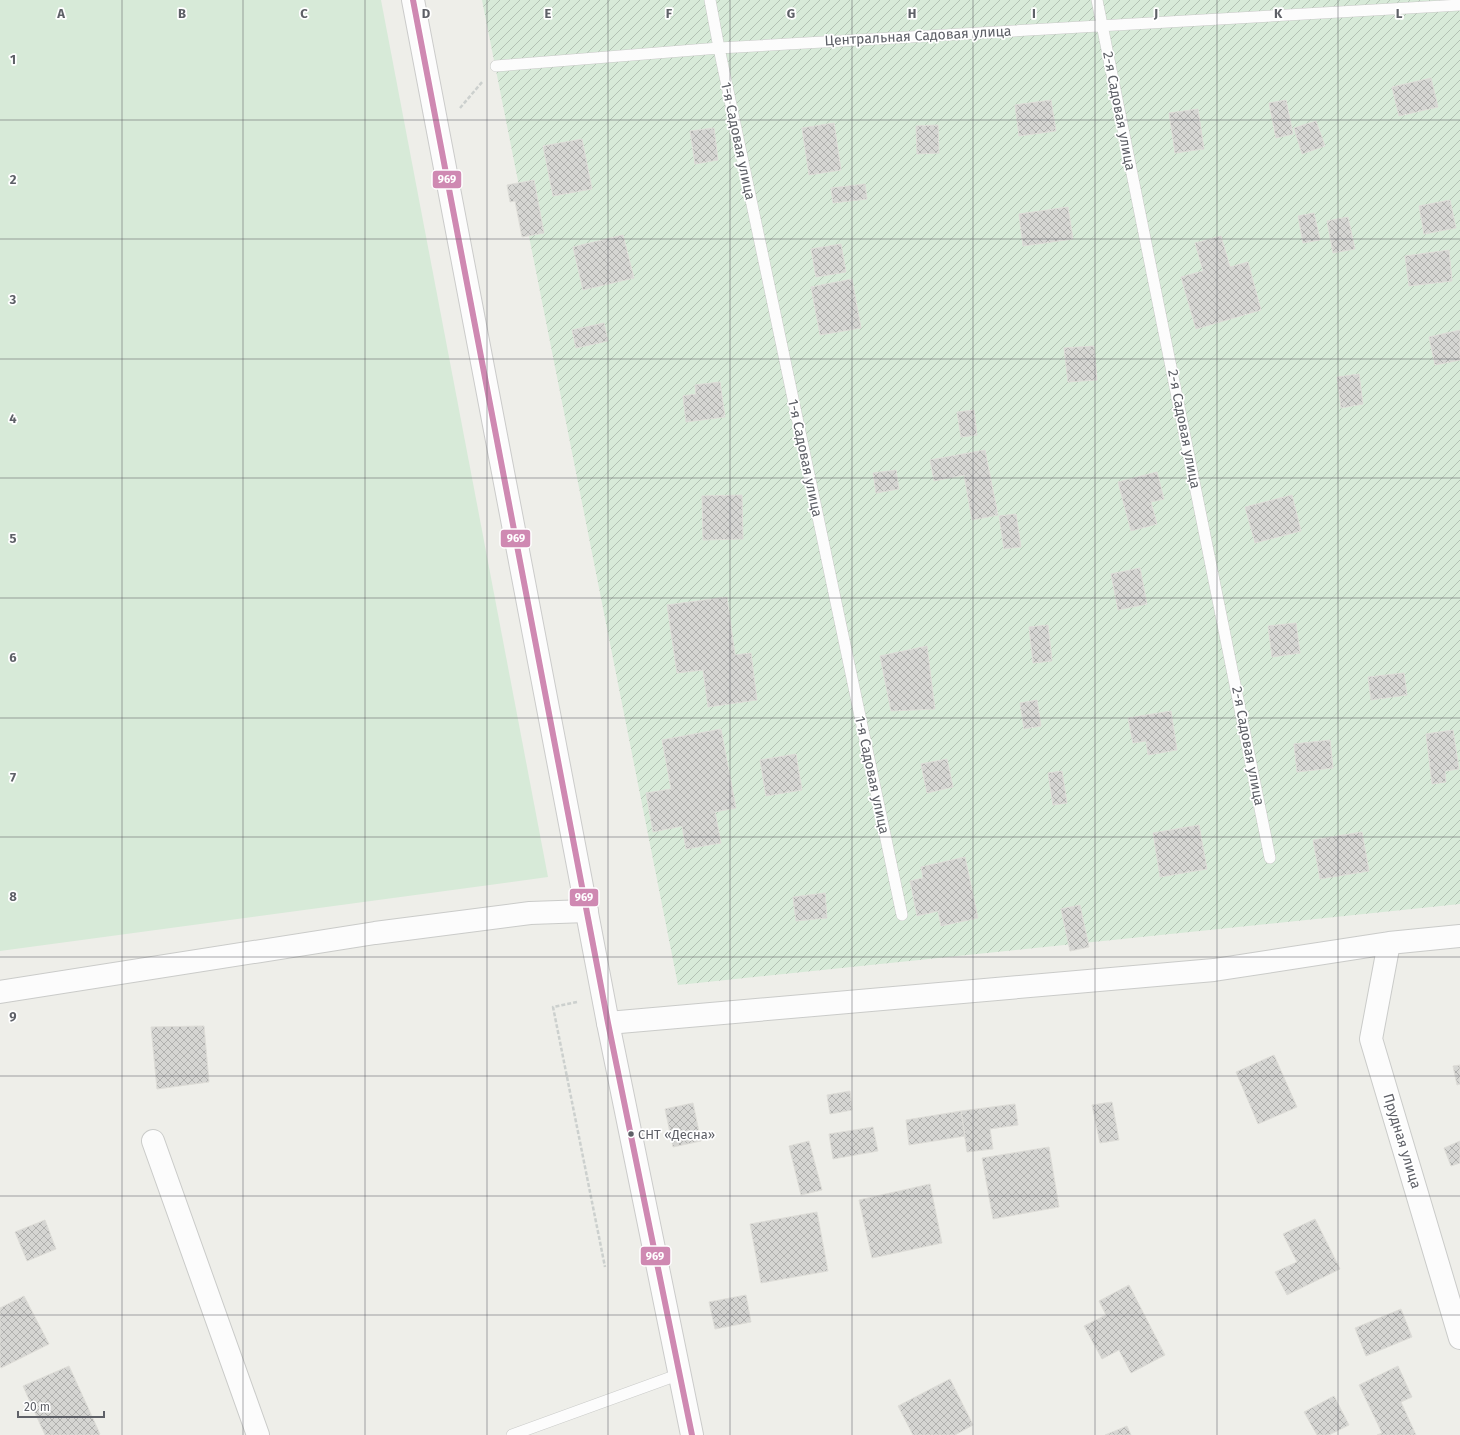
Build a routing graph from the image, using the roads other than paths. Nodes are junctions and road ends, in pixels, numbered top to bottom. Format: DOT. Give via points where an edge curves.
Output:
graph roads {
  1 [pos="413,0"];
  2 [pos="710,0"];
  3 [pos="1097,0"];
  4 [pos="1460,5"];
  5 [pos="1102,25"];
  6 [pos="719,48"];
  7 [pos="496,66"];
  8 [pos="1270,858"];
  9 [pos="587,911"];
  10 [pos="902,915"];
  11 [pos="1460,936"];
  12 [pos="1389,943"];
  13 [pos="0,992"];
  14 [pos="608,1023"];
  15 [pos="153,1141"];
  16 [pos="1460,1338"];
  17 [pos="680,1374"];
  18 [pos="258,1435"];
  19 [pos="512,1435"];
  20 [pos="692,1435"];
  1 -- 9 [label="street"];
  2 -- 6 [label="lane, 1-я Садовая улица"];
  3 -- 5 [label="lane, 2-я Садовая улица"];
  4 -- 5 [label="lane, Центральная Садовая улица"];
  5 -- 6 [label="lane, Центральная Садовая улица"];
  5 -- 8 [label="lane, 2-я Садовая улица"];
  6 -- 7 [label="lane, Центральная Садовая улица"];
  6 -- 10 [label="lane, 1-я Садовая улица"];
  9 -- 13 [label="street" via="530,913 375,933"];
  9 -- 14 [label="street"];
  11 -- 12 [label="street"];
  12 -- 14 [label="street" via="1214,970"];
  12 -- 16 [label="street, Прудная улица" via="1371,1039"];
  14 -- 17 [label="street"];
  15 -- 18 [label="street"];
  17 -- 19 [label="lane"];
  17 -- 20 [label="street"];
}
